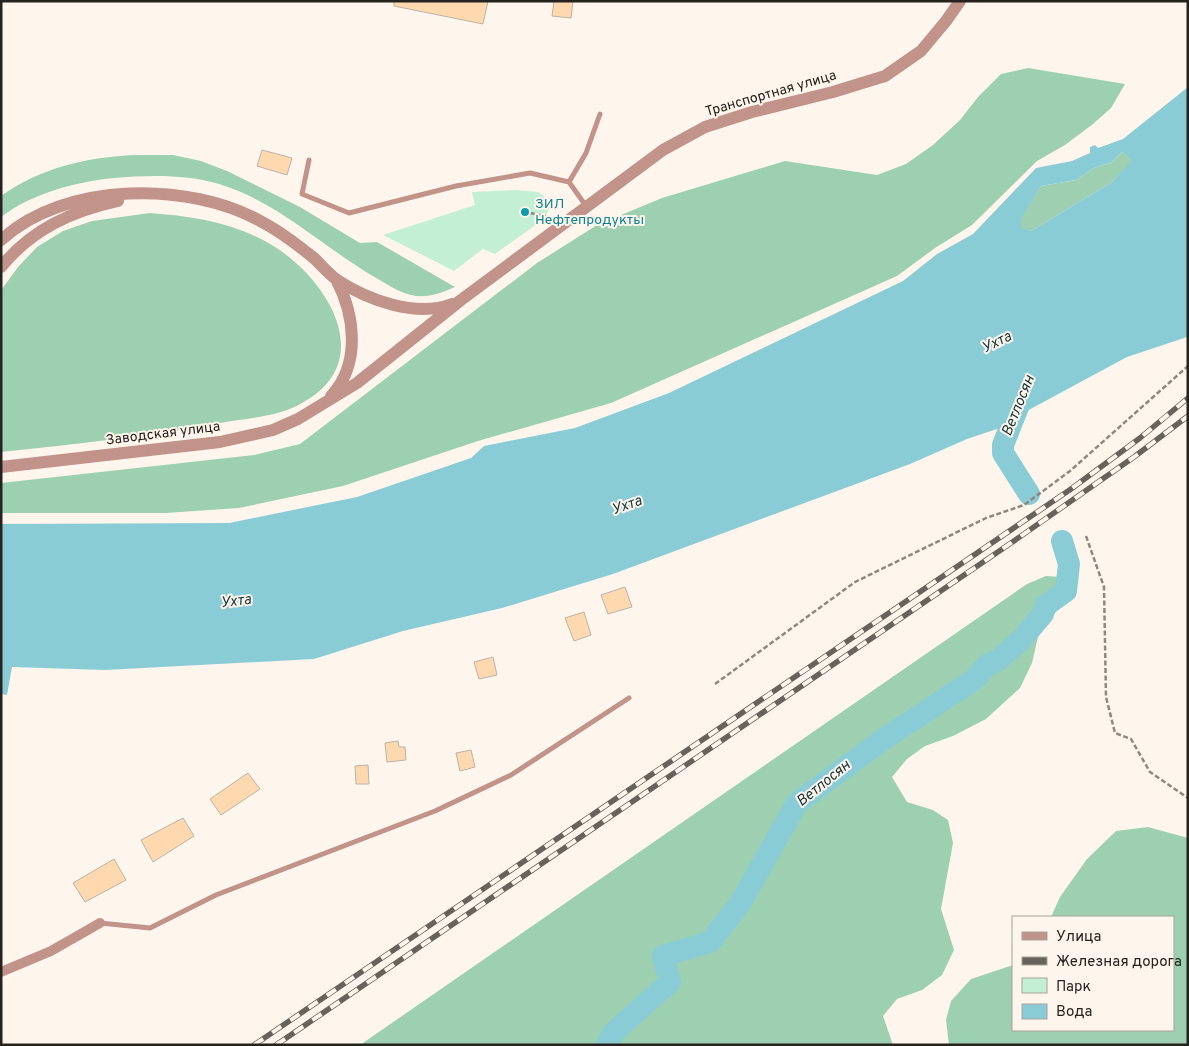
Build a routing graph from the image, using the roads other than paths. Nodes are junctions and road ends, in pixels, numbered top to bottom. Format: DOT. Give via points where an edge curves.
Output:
graph roads {
  1 [pos="960,1"];
  2 [pos="600,114"];
  3 [pos="308,160"];
  4 [pos="569,182"];
  5 [pos="165,196"];
  6 [pos="587,206"];
  7 [pos="1,240"];
  8 [pos="1,267"];
  9 [pos="336,279"];
  10 [pos="461,300"];
  11 [pos="322,406"];
  12 [pos="1,467"];
  13 [pos="629,698"];
  14 [pos="100,923"];
  15 [pos="1,972"];
  1 -- 6 [label="street, Транспортная улица" via="920,51 885,76 705,127 664,150"];
  2 -- 4 [label="lane" via="586,153"];
  3 -- 4 [label="lane" via="302,194 349,213 456,186 530,173"];
  4 -- 6 [label="lane"];
  5 -- 7 [label="street" via="111,195 74,202 34,217"];
  5 -- 8 [label="street" via="107,203 58,220 32,236"];
  5 -- 9 [label="street" via="208,202 249,215 296,244"];
  6 -- 10 [label="street, Транспортная улица"];
  9 -- 10 [label="street" via="372,297 404,306 436,308"];
  9 -- 11 [label="street" via="348,309 351,353 344,380"];
  10 -- 11 [label="street, Заводская улица" via="357,383"];
  11 -- 12 [label="street, Заводская улица" via="273,430 220,442"];
  13 -- 14 [label="lane" via="511,774 435,811 216,895 150,928"];
  14 -- 15 [label="street" via="51,952"];
}
